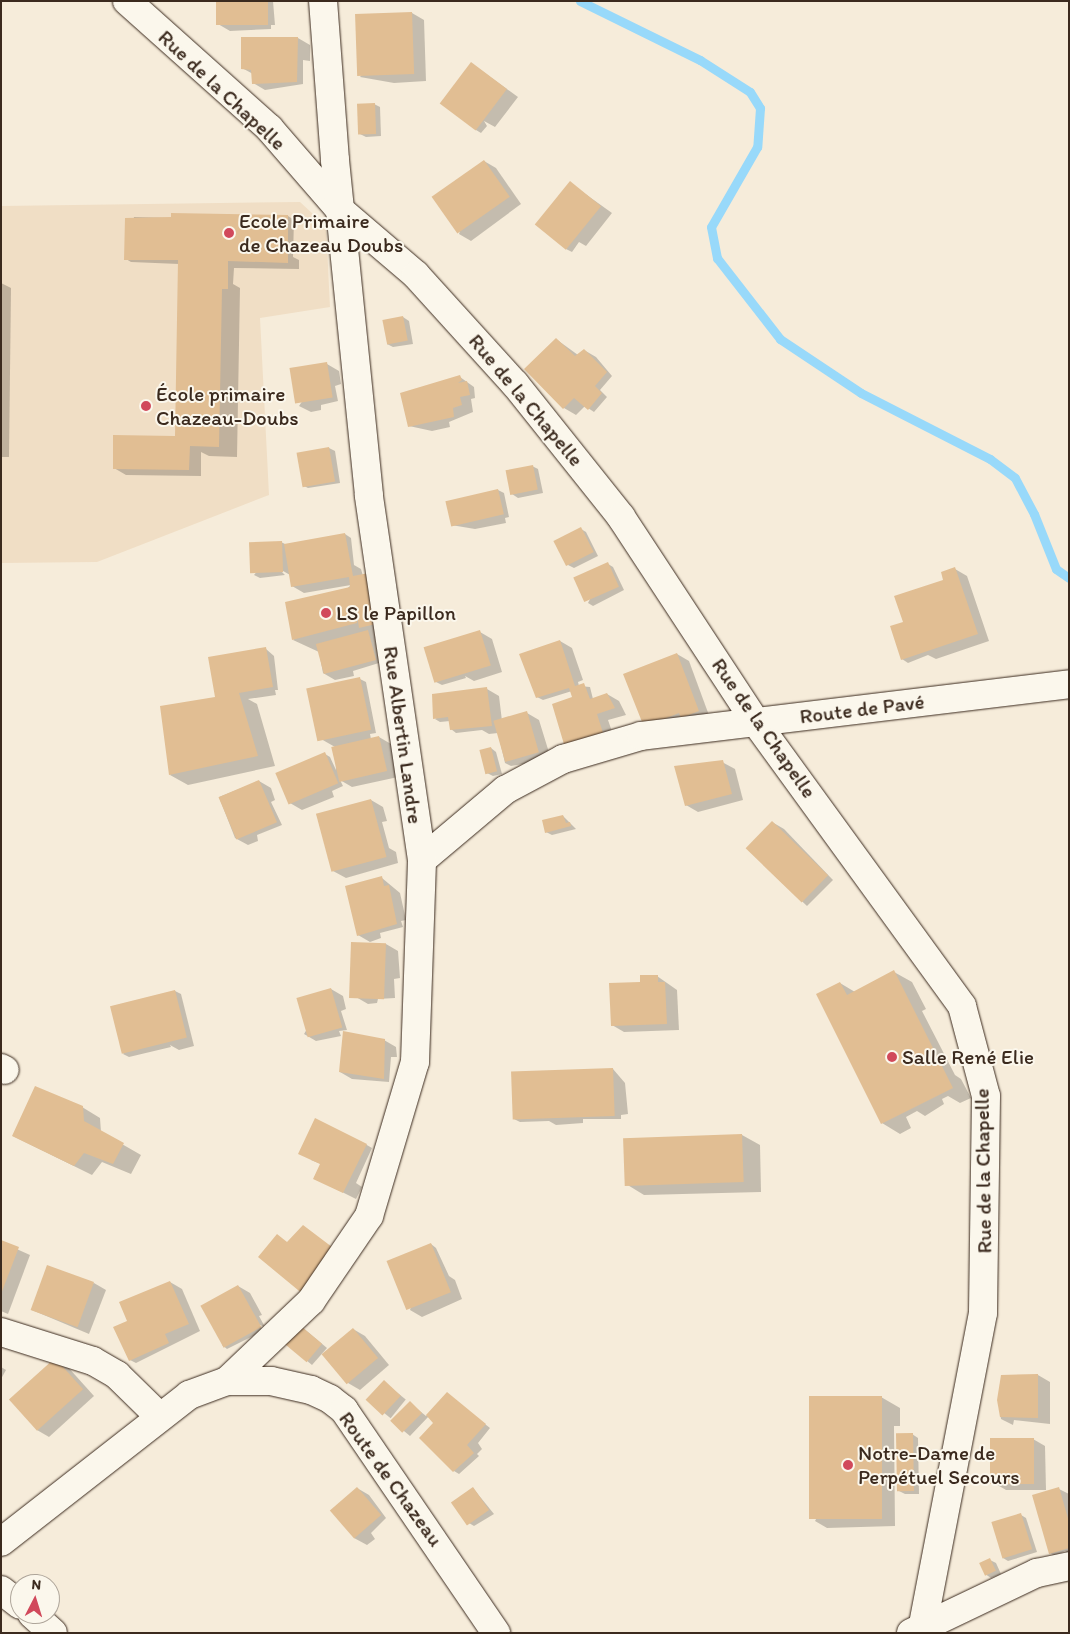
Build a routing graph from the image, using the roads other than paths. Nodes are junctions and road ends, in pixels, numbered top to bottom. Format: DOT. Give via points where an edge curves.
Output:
graph roads {
  1 [pos="126,1"];
  2 [pos="323,1"];
  3 [pos="340,210"];
  4 [pos="1069,684"];
  5 [pos="755,721"];
  6 [pos="422,860"];
  7 [pos="1,1332"];
  8 [pos="227,1380"];
  9 [pos="159,1416"];
  10 [pos="1,1542"];
  11 [pos="1069,1566"];
  12 [pos="43,1624"];
  13 [pos="917,1629"];
  14 [pos="53,1633"];
  15 [pos="496,1633"];
  1 -- 3 [label="street, Rue de la Chapelle" via="269,128"];
  2 -- 3 [label="street, Rue Albertin Landre"];
  3 -- 5 [label="street, Rue de la Chapelle" via="416,275 515,384 621,517"];
  3 -- 6 [label="street, Rue Albertin Landre" via="372,520"];
  4 -- 5 [label="street, Route de Pavé"];
  5 -- 6 [label="street, Route de Pavé" via="642,736 563,759 505,790"];
  5 -- 13 [label="street, Rue de la Chapelle" via="962,1006 986,1096 983,1313"];
  6 -- 8 [label="street, Rue Albertin Landre" via="415,1062 369,1216 310,1300"];
  7 -- 9 [label="street" via="93,1362 117,1375"];
  8 -- 9 [label="street, Route de Chazeau" via="190,1395"];
  8 -- 15 [label="street, Route de Chazeau" via="252,1379 290,1384 330,1399 344,1410"];
  9 -- 10 [label="street, Route de Chazeau"];
  11 -- 13 [label="street" via="1036,1573"];
  12 -- 14 [label="street"];
}
